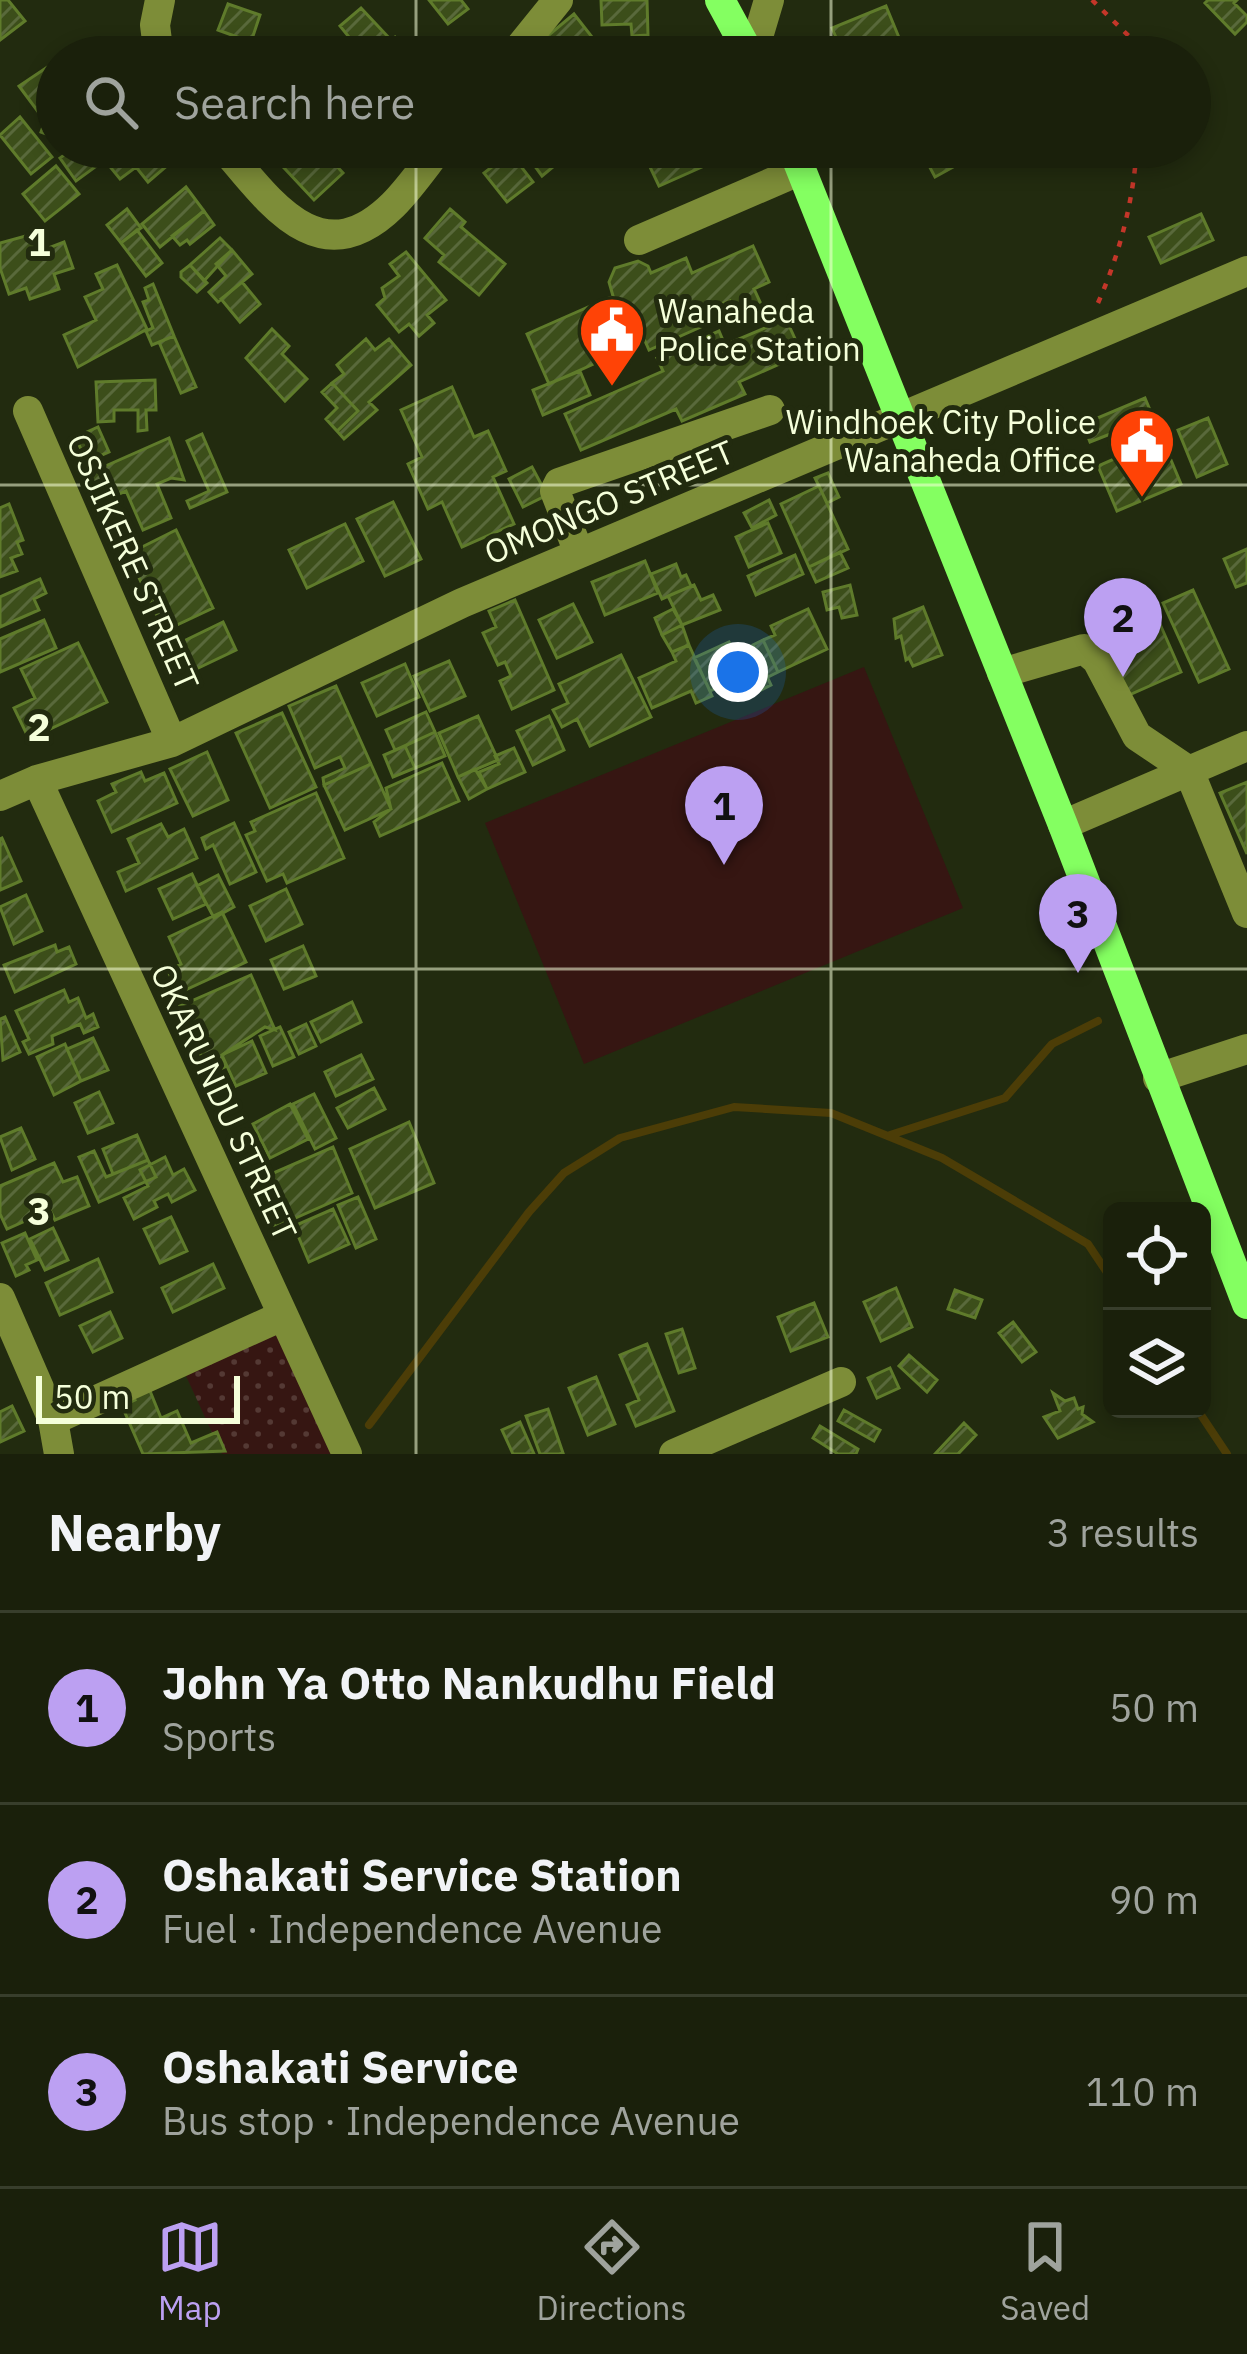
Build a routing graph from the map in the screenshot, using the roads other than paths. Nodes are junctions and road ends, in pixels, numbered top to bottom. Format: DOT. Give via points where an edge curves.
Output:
graph roads {
  1 [pos="160,0"];
  2 [pos="558,0"];
  3 [pos="720,0"];
  4 [pos="769,0"];
  5 [pos="156,36"];
  6 [pos="529,36"];
  7 [pos="740,36"];
  8 [pos="758,36"];
  9 [pos="241,168"];
  10 [pos="423,168"];
  11 [pos="779,168"];
  12 [pos="801,168"];
  13 [pos="639,240"];
  14 [pos="1247,272"];
  15 [pos="770,410"];
  16 [pos="28,411"];
  17 [pos="899,421"];
  18 [pos="579,553"];
  19 [pos="1002,673"];
  20 [pos="172,742"];
  21 [pos="1247,746"];
  22 [pos="1189,771"];
  23 [pos="37,779"];
  24 [pos="0,796"];
  25 [pos="1063,825"];
  26 [pos="1247,913"];
  27 [pos="1247,1049"];
  28 [pos="1158,1078"];
  29 [pos="0,1298"];
  30 [pos="1247,1304"];
  31 [pos="282,1316"];
  32 [pos="841,1382"];
  33 [pos="53,1420"];
  34 [pos="59,1454"];
  35 [pos="346,1454"];
  36 [pos="674,1454"];
  1 -- 5 [label="street"];
  2 -- 6 [label="street"];
  3 -- 7 [label="main road"];
  4 -- 8 [label="street"];
  9 -- 10 [label="street" via="275,208 320,236 371,223"];
  11 -- 13 [label="street"];
  12 -- 17 [label="main road"];
  14 -- 17 [label="street, OMONGO STREET"];
  15 -- 18 [label="street" via="559,483 555,491"];
  16 -- 20 [label="street, OSJIKERE STREET"];
  17 -- 18 [label="street, OMONGO STREET"];
  17 -- 19 [label="main road"];
  18 -- 20 [label="street, OMONGO STREET"];
  19 -- 22 [label="street" via="1084,649 1137,736"];
  19 -- 25 [label="main road"];
  20 -- 23 [label="street, OMONGO STREET"];
  21 -- 22 [label="street"];
  22 -- 25 [label="street"];
  22 -- 26 [label="street"];
  23 -- 24 [label="street, OMONGO STREET"];
  23 -- 31 [label="street, OKARUNDU STREET"];
  25 -- 28 [label="main road"];
  27 -- 28 [label="street"];
  28 -- 30 [label="main road"];
  29 -- 33 [label="street"];
  31 -- 33 [label="street"];
  31 -- 35 [label="street, OKARUNDU STREET"];
  32 -- 36 [label="street"];
  33 -- 34 [label="street"];
}
